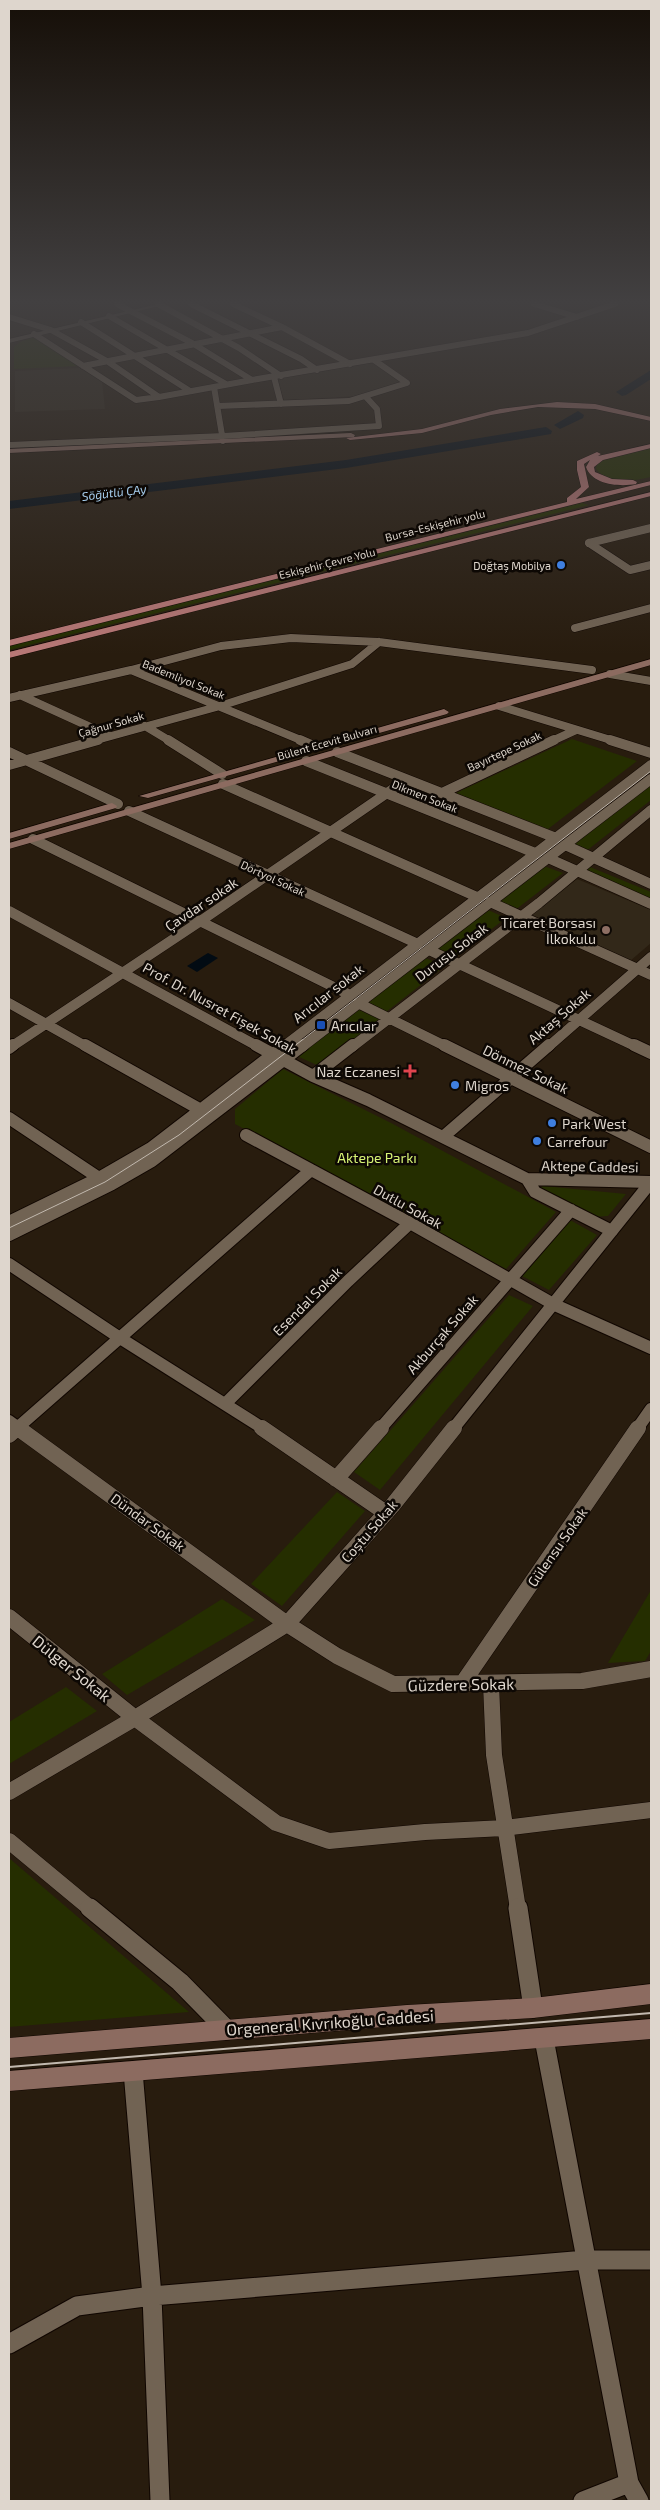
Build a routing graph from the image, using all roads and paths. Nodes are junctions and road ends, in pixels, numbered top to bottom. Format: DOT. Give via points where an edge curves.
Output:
graph roads {
  1 [pos="220,421"];
  2 [pos="379,421"];
  3 [pos="432,421"];
  4 [pos="462,421"];
  5 [pos="350,436"];
  6 [pos="223,439"];
  7 [pos="651,440"];
  8 [pos="9,445"];
  9 [pos="651,446"];
  10 [pos="9,451"];
  11 [pos="9,455"];
  12 [pos="651,482"];
  13 [pos="651,494"];
  14 [pos="651,502"];
  15 [pos="563,504"];
  16 [pos="601,506"];
  17 [pos="651,528"];
  18 [pos="651,565"];
  19 [pos="651,608"];
  20 [pos="576,628"];
  21 [pos="378,642"];
  22 [pos="9,643"];
  23 [pos="651,653"];
  24 [pos="9,655"];
  25 [pos="651,662"];
  26 [pos="131,670"];
  27 [pos="592,670"];
  28 [pos="610,674"];
  29 [pos="651,682"];
  30 [pos="20,695"];
  31 [pos="9,698"];
  32 [pos="220,706"];
  33 [pos="498,706"];
  34 [pos="144,726"];
  35 [pos="576,730"];
  36 [pos="110,736"];
  37 [pos="316,747"];
  38 [pos="9,752"];
  39 [pos="337,752"];
  40 [pos="651,753"];
  41 [pos="26,760"];
  42 [pos="306,760"];
  43 [pos="9,765"];
  44 [pos="651,765"];
  45 [pos="223,779"];
  46 [pos="651,779"];
  47 [pos="406,780"];
  48 [pos="387,793"];
  49 [pos="442,794"];
  50 [pos="118,804"];
  51 [pos="129,810"];
  52 [pos="651,810"];
  53 [pos="331,832"];
  54 [pos="9,836"];
  55 [pos="33,839"];
  56 [pos="560,842"];
  57 [pos="9,846"];
  58 [pos="535,853"];
  59 [pos="548,858"];
  60 [pos="592,858"];
  61 [pos="576,872"];
  62 [pos="267,876"];
  63 [pos="651,884"];
  64 [pos="477,897"];
  65 [pos="490,902"];
  66 [pos="651,904"];
  67 [pos="9,911"];
  68 [pos="521,916"];
  69 [pos="202,920"];
  70 [pos="418,944"];
  71 [pos="429,950"];
  72 [pos="651,957"];
  73 [pos="458,964"];
  74 [pos="637,969"];
  75 [pos="124,972"];
  76 [pos="651,975"];
  77 [pos="350,995"];
  78 [pos="9,1003"];
  79 [pos="358,1003"];
  80 [pos="387,1018"];
  81 [pos="578,1019"];
  82 [pos="46,1023"];
  83 [pos="9,1048"];
  84 [pos="651,1053"];
  85 [pos="273,1055"];
  86 [pos="284,1061"];
  87 [pos="313,1076"];
  88 [pos="510,1078"];
  89 [pos="201,1110"];
  90 [pos="9,1118"];
  91 [pos="246,1135"];
  92 [pos="442,1137"];
  93 [pos="651,1147"];
  94 [pos="311,1170"];
  95 [pos="99,1178"];
  96 [pos="527,1179"];
  97 [pos="651,1182"];
  98 [pos="571,1210"];
  99 [pos="9,1222"];
  100 [pos="410,1223"];
  101 [pos="612,1232"];
  102 [pos="9,1235"];
  103 [pos="9,1264"];
  104 [pos="510,1280"];
  105 [pos="555,1305"];
  106 [pos="120,1338"];
  107 [pos="651,1348"];
  108 [pos="226,1403"];
  109 [pos="651,1409"];
  110 [pos="12,1428"];
  111 [pos="336,1479"];
  112 [pos="386,1513"];
  113 [pos="9,1617"];
  114 [pos="287,1624"];
  115 [pos="651,1669"];
  116 [pos="462,1684"];
  117 [pos="491,1684"];
  118 [pos="135,1718"];
  119 [pos="9,1792"];
  120 [pos="651,1810"];
  121 [pos="504,1828"];
  122 [pos="9,1841"];
  123 [pos="651,1994"];
  124 [pos="533,2008"];
  125 [pos="227,2030"];
  126 [pos="651,2030"];
  127 [pos="544,2039"];
  128 [pos="9,2048"];
  129 [pos="133,2071"];
  130 [pos="9,2081"];
  131 [pos="586,2260"];
  132 [pos="651,2260"];
  133 [pos="152,2296"];
  134 [pos="9,2344"];
  135 [pos="634,2492"];
  136 [pos="160,2501"];
  137 [pos="583,2501"];
  1 -- 6 [label="street"];
  2 -- 6 [label="street" via="379,426"];
  3 -- 5 [label="main road"];
  4 -- 5 [label="main road" via="398,435"];
  5 -- 6 [label="main road"];
  5 -- 11 [label="main road"];
  6 -- 8 [label="street"];
  6 -- 10 [label="main road"];
  7 -- 15 [label="highway" via="586,458 580,463 585,479 583,493"];
  9 -- 12 [label="highway" via="600,458 590,467 592,474 608,481"];
  12 -- 15 [label="highway, Bursa-Eskişehir yolu"];
  13 -- 16 [label="highway, Eskişehir Çevre Yolu"];
  14 -- 16 [label="highway"];
  15 -- 22 [label="highway, Bursa-Eskişehir yolu"];
  16 -- 24 [label="highway, Eskişehir Çevre Yolu"];
  17 -- 18 [label="street" via="589,543 630,570"];
  19 -- 20 [label="street"];
  21 -- 26 [label="street" via="291,638 221,646"];
  21 -- 27 [label="street"];
  21 -- 32 [label="street, Çağnur Sokak" via="352,664"];
  23 -- 27 [label="main road, Bülent Ecevit Bulvarı"];
  25 -- 28 [label="main road, Bülent Ecevit Bulvarı"];
  26 -- 30 [label="street, Bademliyol Sokak"];
  26 -- 32 [label="street, Bademliyol Sokak"];
  27 -- 37 [label="main road, Bülent Ecevit Bulvarı"];
  28 -- 29 [label="street"];
  28 -- 33 [label="main road, Bülent Ecevit Bulvarı"];
  30 -- 31 [label="street, Bademliyol Sokak"];
  30 -- 36 [label="street"];
  32 -- 34 [label="street, Çağnur Sokak"];
  32 -- 37 [label="street, Bademliyol Sokak"];
  33 -- 35 [label="street"];
  33 -- 39 [label="main road, Bülent Ecevit Bulvarı"];
  34 -- 36 [label="street, Çağnur Sokak"];
  34 -- 45 [label="street"];
  35 -- 40 [label="street"];
  35 -- 49 [label="street, Bayırtepe Sokak"];
  36 -- 41 [label="street, Çağnur Sokak"];
  37 -- 45 [label="main road, Bülent Ecevit Bulvarı"];
  38 -- 41 [label="street"];
  39 -- 42 [label="main road, Bülent Ecevit Bulvarı"];
  39 -- 47 [label="street, Dikmen Sokak"];
  41 -- 43 [label="street, Çağnur Sokak"];
  41 -- 50 [label="street"];
  42 -- 45 [label="main road, Bülent Ecevit Bulvarı"];
  42 -- 48 [label="street, Dikmen Sokak"];
  44 -- 56 [label="street, Arıcılar sokak"];
  45 -- 50 [label="main road, Bülent Ecevit Bulvarı"];
  45 -- 51 [label="main road, Bülent Ecevit Bulvarı"];
  45 -- 53 [label="street"];
  46 -- 56 [label="street"];
  47 -- 48 [label="street, Çavdar sokak"];
  47 -- 49 [label="street, Dikmen Sokak"];
  48 -- 53 [label="street, Çavdar sokak"];
  48 -- 58 [label="street, Dikmen Sokak"];
  49 -- 56 [label="street, Dikmen Sokak"];
  50 -- 54 [label="main road, Bülent Ecevit Bulvarı"];
  51 -- 55 [label="main road, Bülent Ecevit Bulvarı"];
  51 -- 62 [label="street, Dörtyol Sokak"];
  52 -- 60 [label="street, Durusu Sokak"];
  53 -- 62 [label="street, Çavdar sokak"];
  53 -- 64 [label="street"];
  55 -- 57 [label="main road, Bülent Ecevit Bulvarı"];
  55 -- 69 [label="street"];
  56 -- 58 [label="street, Arıcılar sokak"];
  56 -- 59 [label="street"];
  56 -- 60 [label="street, Dikmen Sokak"];
  58 -- 64 [label="street, Arıcılar sokak"];
  59 -- 61 [label="street"];
  59 -- 65 [label="street"];
  60 -- 61 [label="street, Durusu Sokak"];
  60 -- 63 [label="street, Dikmen Sokak"];
  61 -- 66 [label="street"];
  61 -- 68 [label="street, Durusu Sokak"];
  62 -- 69 [label="street, Çavdar sokak"];
  62 -- 70 [label="street, Dörtyol Sokak"];
  64 -- 70 [label="street, Arıcılar sokak"];
  65 -- 68 [label="street"];
  65 -- 71 [label="street"];
  67 -- 75 [label="street, Prof. Dr. Nusret Fişek Sokak"];
  68 -- 73 [label="street, Durusu Sokak"];
  68 -- 74 [label="street"];
  69 -- 75 [label="street, Çavdar sokak"];
  69 -- 77 [label="street"];
  70 -- 77 [label="street, Arıcılar sokak"];
  71 -- 73 [label="street"];
  71 -- 79 [label="street"];
  72 -- 74 [label="street, Aktaş Sokak"];
  73 -- 80 [label="street, Durusu Sokak"];
  73 -- 81 [label="street"];
  74 -- 76 [label="street"];
  74 -- 81 [label="street, Aktaş Sokak"];
  75 -- 82 [label="street, Çavdar sokak"];
  75 -- 85 [label="street, Prof. Dr. Nusret Fişek Sokak"];
  77 -- 85 [label="street, Arıcılar sokak"];
  78 -- 82 [label="street"];
  79 -- 80 [label="street, Dönmez Sokak"];
  79 -- 86 [label="street"];
  80 -- 87 [label="street, Durusu Sokak"];
  80 -- 88 [label="street, Dönmez Sokak"];
  81 -- 84 [label="street"];
  81 -- 88 [label="street, Aktaş Sokak"];
  82 -- 83 [label="street, Çavdar sokak"];
  82 -- 89 [label="street"];
  85 -- 86 [label="street, Prof. Dr. Nusret Fişek Sokak"];
  85 -- 89 [label="street, Arıcılar sokak"];
  86 -- 87 [label="street, Prof. Dr. Nusret Fişek Sokak"];
  86 -- 102 [label="street" via="152,1161"];
  87 -- 92 [label="street, Prof. Dr. Nusret Fişek Sokak"];
  88 -- 92 [label="street, Aktaş Sokak"];
  88 -- 93 [label="street, Dönmez Sokak"];
  89 -- 95 [label="street, Arıcılar sokak" via="151,1148"];
  90 -- 95 [label="street"];
  91 -- 94 [label="street, Dutlu Sokak"];
  92 -- 96 [label="street, Prof. Dr. Nusret Fişek Sokak"];
  94 -- 100 [label="street, Dutlu Sokak"];
  94 -- 106 [label="street"];
  95 -- 99 [label="street, Arıcılar sokak"];
  96 -- 97 [label="street, Aktepe Caddesi"];
  96 -- 98 [label="street" via="535,1192"];
  97 -- 101 [label="street, Coştu Sokak"];
  98 -- 101 [label="street"];
  98 -- 104 [label="street, Akburçak Sokak"];
  100 -- 104 [label="street, Dutlu Sokak"];
  100 -- 108 [label="street, Esendal Sokak" via="348,1280"];
  101 -- 105 [label="street, Coştu Sokak"];
  103 -- 106 [label="street"];
  104 -- 105 [label="street, Dutlu Sokak"];
  104 -- 111 [label="street, Akburçak Sokak"];
  105 -- 107 [label="street, Dutlu Sokak"];
  105 -- 112 [label="street, Coştu Sokak"];
  106 -- 108 [label="street"];
  106 -- 110 [label="street"];
  108 -- 111 [label="street"];
  109 -- 116 [label="street, Gülensu Sokak"];
  110 -- 114 [label="street, Dündar Sokak"];
  111 -- 112 [label="street"];
  112 -- 114 [label="street, Coştu Sokak"];
  113 -- 118 [label="street, Dülger Sokak"];
  114 -- 116 [label="street, Güzdere Sokak" via="336,1656 393,1684"];
  114 -- 118 [label="street, Coştu Sokak"];
  115 -- 117 [label="street, Güzdere Sokak" via="582,1682"];
  116 -- 117 [label="street, Güzdere Sokak"];
  117 -- 121 [label="street" via="494,1755"];
  118 -- 119 [label="street, Coştu Sokak"];
  118 -- 121 [label="street, Dülger Sokak" via="276,1823 329,1841"];
  120 -- 121 [label="street, Dülger Sokak"];
  121 -- 124 [label="street"];
  122 -- 125 [label="street" via="180,1982"];
  123 -- 124 [label="main road, Orgeneral Kıvrıkoğlu Caddesi"];
  124 -- 125 [label="main road, Orgeneral Kıvrıkoğlu Caddesi"];
  125 -- 128 [label="main road, Orgeneral Kıvrıkoğlu Caddesi"];
  126 -- 127 [label="main road"];
  127 -- 129 [label="main road"];
  127 -- 131 [label="street"];
  129 -- 130 [label="main road"];
  129 -- 133 [label="street"];
  131 -- 132 [label="street"];
  131 -- 133 [label="street"];
  131 -- 135 [label="street"];
  133 -- 134 [label="street" via="77,2306"];
  133 -- 136 [label="street"];
  135 -- 137 [label="street"];
}
